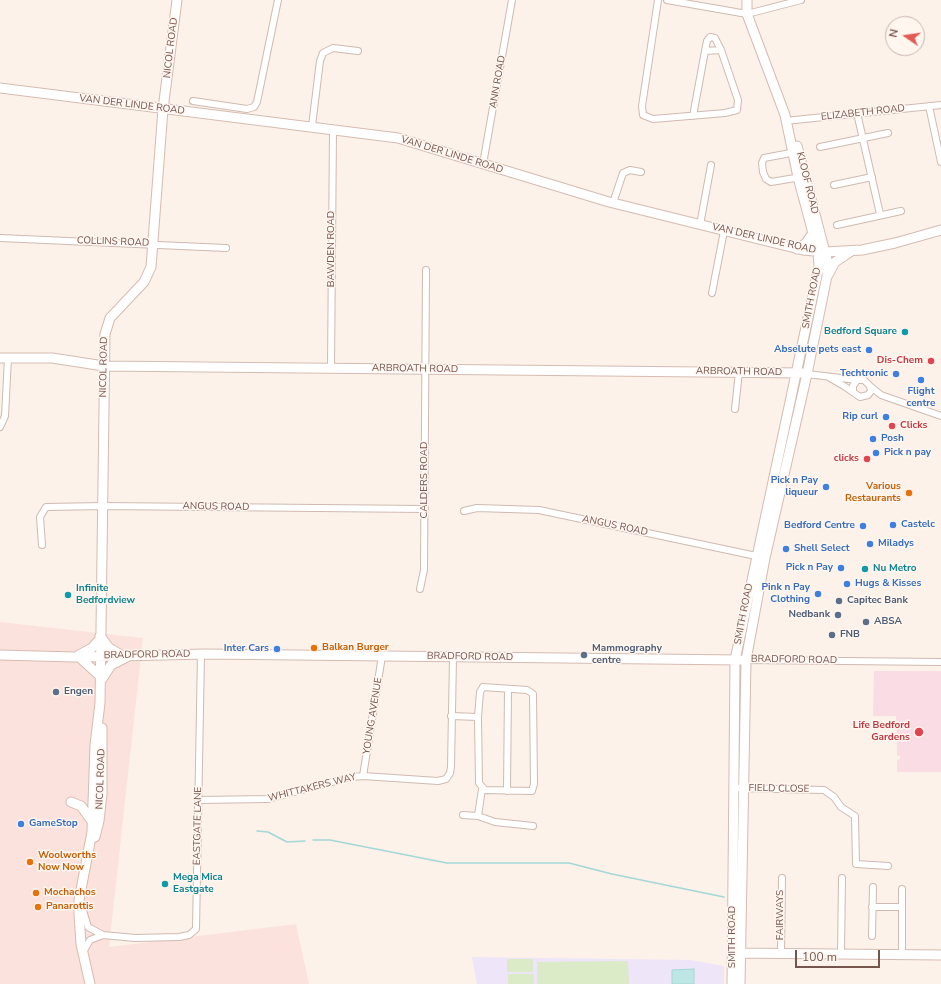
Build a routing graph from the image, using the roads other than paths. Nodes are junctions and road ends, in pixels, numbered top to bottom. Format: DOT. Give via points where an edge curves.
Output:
graph roads {
  1 [pos="177,0"];
  2 [pos="278,0"];
  3 [pos="512,0"];
  4 [pos="658,0"];
  5 [pos="667,0"];
  6 [pos="747,0"];
  7 [pos="801,0"];
  8 [pos="747,14"];
  9 [pos="721,50"];
  10 [pos="358,51"];
  11 [pos="705,51"];
  12 [pos="0,88"];
  13 [pos="193,102"];
  14 [pos="941,105"];
  15 [pos="929,106"];
  16 [pos="163,109"];
  17 [pos="857,113"];
  18 [pos="693,116"];
  19 [pos="787,119"];
  20 [pos="312,126"];
  21 [pos="333,129"];
  22 [pos="888,133"];
  23 [pos="863,138"];
  24 [pos="820,147"];
  25 [pos="795,152"];
  26 [pos="941,162"];
  27 [pos="483,164"];
  28 [pos="711,165"];
  29 [pos="641,172"];
  30 [pos="802,176"];
  31 [pos="872,177"];
  32 [pos="834,185"];
  33 [pos="613,203"];
  34 [pos="901,210"];
  35 [pos="880,214"];
  36 [pos="700,225"];
  37 [pos="837,225"];
  38 [pos="941,230"];
  39 [pos="724,231"];
  40 [pos="816,234"];
  41 [pos="941,236"];
  42 [pos="0,238"];
  43 [pos="895,243"];
  44 [pos="154,244"];
  45 [pos="226,248"];
  46 [pos="800,249"];
  47 [pos="821,252"];
  48 [pos="848,252"];
  49 [pos="426,270"];
  50 [pos="817,279"];
  51 [pos="824,288"];
  52 [pos="712,293"];
  53 [pos="4,358"];
  54 [pos="104,366"];
  55 [pos="331,368"];
  56 [pos="425,370"];
  57 [pos="739,372"];
  58 [pos="797,372"];
  59 [pos="807,374"];
  60 [pos="830,378"];
  61 [pos="857,380"];
  62 [pos="870,386"];
  63 [pos="853,392"];
  64 [pos="868,395"];
  65 [pos="881,395"];
  66 [pos="735,409"];
  67 [pos="941,416"];
  68 [pos="0,428"];
  69 [pos="103,506"];
  70 [pos="425,509"];
  71 [pos="464,511"];
  72 [pos="42,544"];
  73 [pos="760,557"];
  74 [pos="420,589"];
  75 [pos="100,637"];
  76 [pos="201,654"];
  77 [pos="0,655"];
  78 [pos="12,655"];
  79 [pos="126,655"];
  80 [pos="100,656"];
  81 [pos="382,656"];
  82 [pos="77,657"];
  83 [pos="453,657"];
  84 [pos="0,660"];
  85 [pos="735,660"];
  86 [pos="746,660"];
  87 [pos="941,662"];
  88 [pos="100,680"];
  89 [pos="508,689"];
  90 [pos="100,703"];
  91 [pos="451,716"];
  92 [pos="478,717"];
  93 [pos="363,776"];
  94 [pos="739,788"];
  95 [pos="482,789"];
  96 [pos="507,791"];
  97 [pos="198,800"];
  98 [pos="71,802"];
  99 [pos="463,815"];
  100 [pos="478,816"];
  101 [pos="92,821"];
  102 [pos="533,826"];
  103 [pos="89,854"];
  104 [pos="888,866"];
  105 [pos="782,878"];
  106 [pos="842,878"];
  107 [pos="873,887"];
  108 [pos="902,889"];
  109 [pos="80,900"];
  110 [pos="872,907"];
  111 [pos="902,907"];
  112 [pos="103,935"];
  113 [pos="872,936"];
  114 [pos="83,953"];
  115 [pos="736,953"];
  116 [pos="781,953"];
  117 [pos="841,953"];
  118 [pos="902,955"];
  119 [pos="941,955"];
  120 [pos="89,980"];
  121 [pos="732,984"];
  122 [pos="740,984"];
  1 -- 16 [label="main road, NICOL ROAD"];
  2 -- 13 [label="street" via="254,107 247,109"];
  3 -- 27 [label="street, ANN ROAD"];
  4 -- 18 [label="street" via="641,111 649,119"];
  5 -- 8 [label="street"];
  6 -- 8 [label="main road, KLOOF ROAD"];
  7 -- 8 [label="street"];
  8 -- 19 [label="main road, KLOOF ROAD"];
  9 -- 11 [label="street"];
  9 -- 11 [label="street" via="715,38 710,37"];
  9 -- 18 [label="street" via="738,100 737,110"];
  10 -- 20 [label="street" via="333,48 323,54"];
  11 -- 18 [label="street"];
  12 -- 16 [label="main road, VAN DER LINDE ROAD"];
  14 -- 15 [label="street, ELIZABETH ROAD"];
  15 -- 17 [label="street, ELIZABETH ROAD"];
  15 -- 26 [label="street"];
  16 -- 20 [label="main road, VAN DER LINDE ROAD"];
  16 -- 44 [label="main road, NICOL ROAD"];
  17 -- 19 [label="street, ELIZABETH ROAD"];
  17 -- 23 [label="street"];
  19 -- 25 [label="main road, KLOOF ROAD"];
  20 -- 21 [label="main road, VAN DER LINDE ROAD"];
  21 -- 27 [label="main road, VAN DER LINDE ROAD" via="398,138"];
  21 -- 55 [label="street, BAWDEN ROAD"];
  22 -- 23 [label="street"];
  23 -- 24 [label="street"];
  23 -- 31 [label="street"];
  25 -- 30 [label="main road, KLOOF ROAD"];
  25 -- 30 [label="street" via="766,157 762,160 762,166 766,179 771,182"];
  27 -- 33 [label="main road, VAN DER LINDE ROAD"];
  28 -- 36 [label="street"];
  29 -- 33 [label="street" via="630,170 623,173"];
  30 -- 40 [label="main road, KLOOF ROAD"];
  31 -- 32 [label="street"];
  31 -- 35 [label="street"];
  33 -- 36 [label="main road, VAN DER LINDE ROAD"];
  34 -- 35 [label="street"];
  35 -- 37 [label="street"];
  36 -- 39 [label="main road, VAN DER LINDE ROAD"];
  38 -- 43 [label="main road, VAN DER LINDE ROAD"];
  39 -- 46 [label="main road, VAN DER LINDE ROAD"];
  39 -- 52 [label="street"];
  40 -- 46 [label="main road"];
  40 -- 47 [label="main road, KLOOF ROAD"];
  40 -- 48 [label="main road" via="834,247"];
  41 -- 43 [label="main road, VAN DER LINDE ROAD"];
  42 -- 44 [label="street, COLLINS ROAD"];
  43 -- 48 [label="main road, VAN DER LINDE ROAD"];
  44 -- 45 [label="street, COLLINS ROAD"];
  44 -- 54 [label="main road, NICOL ROAD" via="147,278 107,324"];
  46 -- 47 [label="main road, VAN DER LINDE ROAD"];
  46 -- 50 [label="main road" via="814,261"];
  47 -- 48 [label="main road, VAN DER LINDE ROAD"];
  47 -- 50 [label="main road, SMITH ROAD"];
  47 -- 51 [label="main road, SMITH ROAD" via="827,268"];
  48 -- 51 [label="main road" via="832,266"];
  49 -- 56 [label="street, CALDERS ROAD"];
  50 -- 58 [label="main road, SMITH ROAD"];
  51 -- 59 [label="main road, SMITH ROAD"];
  53 -- 54 [label="main road, ARBROATH ROAD" via="58,359"];
  53 -- 68 [label="street" via="5,416"];
  54 -- 55 [label="main road, ARBROATH ROAD"];
  54 -- 69 [label="main road, NICOL ROAD"];
  55 -- 56 [label="main road, ARBROATH ROAD"];
  56 -- 57 [label="main road, ARBROATH ROAD"];
  56 -- 70 [label="street, CALDERS ROAD"];
  57 -- 58 [label="main road, ARBROATH ROAD"];
  57 -- 66 [label="street"];
  58 -- 59 [label="main road, ARBROATH ROAD"];
  58 -- 73 [label="main road, SMITH ROAD"];
  59 -- 60 [label="street, ARBROATH ROAD"];
  59 -- 73 [label="main road, SMITH ROAD"];
  60 -- 61 [label="street, ARBROATH ROAD"];
  60 -- 63 [label="street, ARBROATH ROAD"];
  61 -- 62 [label="street" via="864,380"];
  61 -- 63 [label="street"];
  62 -- 64 [label="street"];
  62 -- 65 [label="street"];
  63 -- 64 [label="street" via="860,398"];
  64 -- 65 [label="street"];
  65 -- 67 [label="street"];
  69 -- 70 [label="street, ANGUS ROAD"];
  69 -- 72 [label="street, ANGUS ROAD" via="46,507 40,517"];
  69 -- 75 [label="main road, NICOL ROAD"];
  70 -- 74 [label="street, CALDERS ROAD" via="424,570"];
  71 -- 73 [label="street, ANGUS ROAD" via="477,508 539,510"];
  73 -- 85 [label="main road, SMITH ROAD"];
  73 -- 86 [label="main road, SMITH ROAD"];
  75 -- 79 [label="main road" via="109,648"];
  75 -- 80 [label="main road, NICOL ROAD"];
  75 -- 82 [label="main road" via="88,651"];
  76 -- 79 [label="main road, BRADFORD ROAD"];
  76 -- 81 [label="main road, BRADFORD ROAD"];
  76 -- 97 [label="street, EASTGATE LANE"];
  77 -- 78 [label="main road, BRADFORD ROAD"];
  78 -- 82 [label="main road, BRADFORD ROAD"];
  78 -- 84 [label="main road"];
  79 -- 80 [label="main road, BRADFORD ROAD"];
  79 -- 88 [label="main road" via="111,665"];
  80 -- 82 [label="main road, BRADFORD ROAD"];
  80 -- 88 [label="main road, NICOL ROAD"];
  81 -- 83 [label="main road, BRADFORD ROAD"];
  81 -- 93 [label="street, YOUNG AVENUE"];
  82 -- 88 [label="main road"];
  83 -- 85 [label="main road, BRADFORD ROAD"];
  83 -- 91 [label="street, WHITTAKERS WAY"];
  85 -- 86 [label="main road, BRADFORD ROAD"];
  85 -- 94 [label="main road, SMITH ROAD"];
  86 -- 87 [label="street, BRADFORD ROAD"];
  86 -- 94 [label="main road, SMITH ROAD"];
  88 -- 90 [label="main road, NICOL ROAD"];
  89 -- 92 [label="street" via="483,688 480,692"];
  89 -- 96 [label="street"];
  89 -- 96 [label="street" via="530,691 533,694 534,784 530,792"];
  90 -- 101 [label="main road, NICOL ROAD" via="95,745"];
  90 -- 103 [label="main road, NICOL ROAD" via="102,794 99,822"];
  91 -- 92 [label="street"];
  91 -- 93 [label="street, WHITTAKERS WAY" via="451,767 446,778 438,781"];
  92 -- 95 [label="street" via="479,783"];
  93 -- 97 [label="street, WHITTAKERS WAY" via="268,799"];
  94 -- 104 [label="street, FIELD CLOSE" via="824,790 855,816 856,864"];
  94 -- 115 [label="main road, SMITH ROAD"];
  95 -- 96 [label="street"];
  95 -- 100 [label="street"];
  97 -- 112 [label="street, EASTGATE LANE" via="196,929 187,936 135,938"];
  98 -- 101 [label="main road" via="81,806"];
  99 -- 100 [label="street"];
  100 -- 102 [label="street" via="495,822"];
  101 -- 103 [label="main road, NICOL ROAD"];
  103 -- 109 [label="main road, NICOL ROAD"];
  105 -- 116 [label="street, FAIRWAYS"];
  106 -- 117 [label="street"];
  107 -- 110 [label="street"];
  108 -- 111 [label="street"];
  109 -- 112 [label="street, EASTGATE LANE" via="88,927"];
  109 -- 114 [label="main road, NICOL ROAD" via="79,926"];
  110 -- 111 [label="street"];
  110 -- 113 [label="street"];
  111 -- 118 [label="street"];
  112 -- 114 [label="street" via="90,940"];
  114 -- 120 [label="main road, NICOL ROAD"];
  115 -- 116 [label="main road"];
  115 -- 121 [label="main road, SMITH ROAD"];
  115 -- 122 [label="main road, SMITH ROAD"];
  116 -- 117 [label="main road"];
  117 -- 118 [label="main road"];
  118 -- 119 [label="main road"];
}
